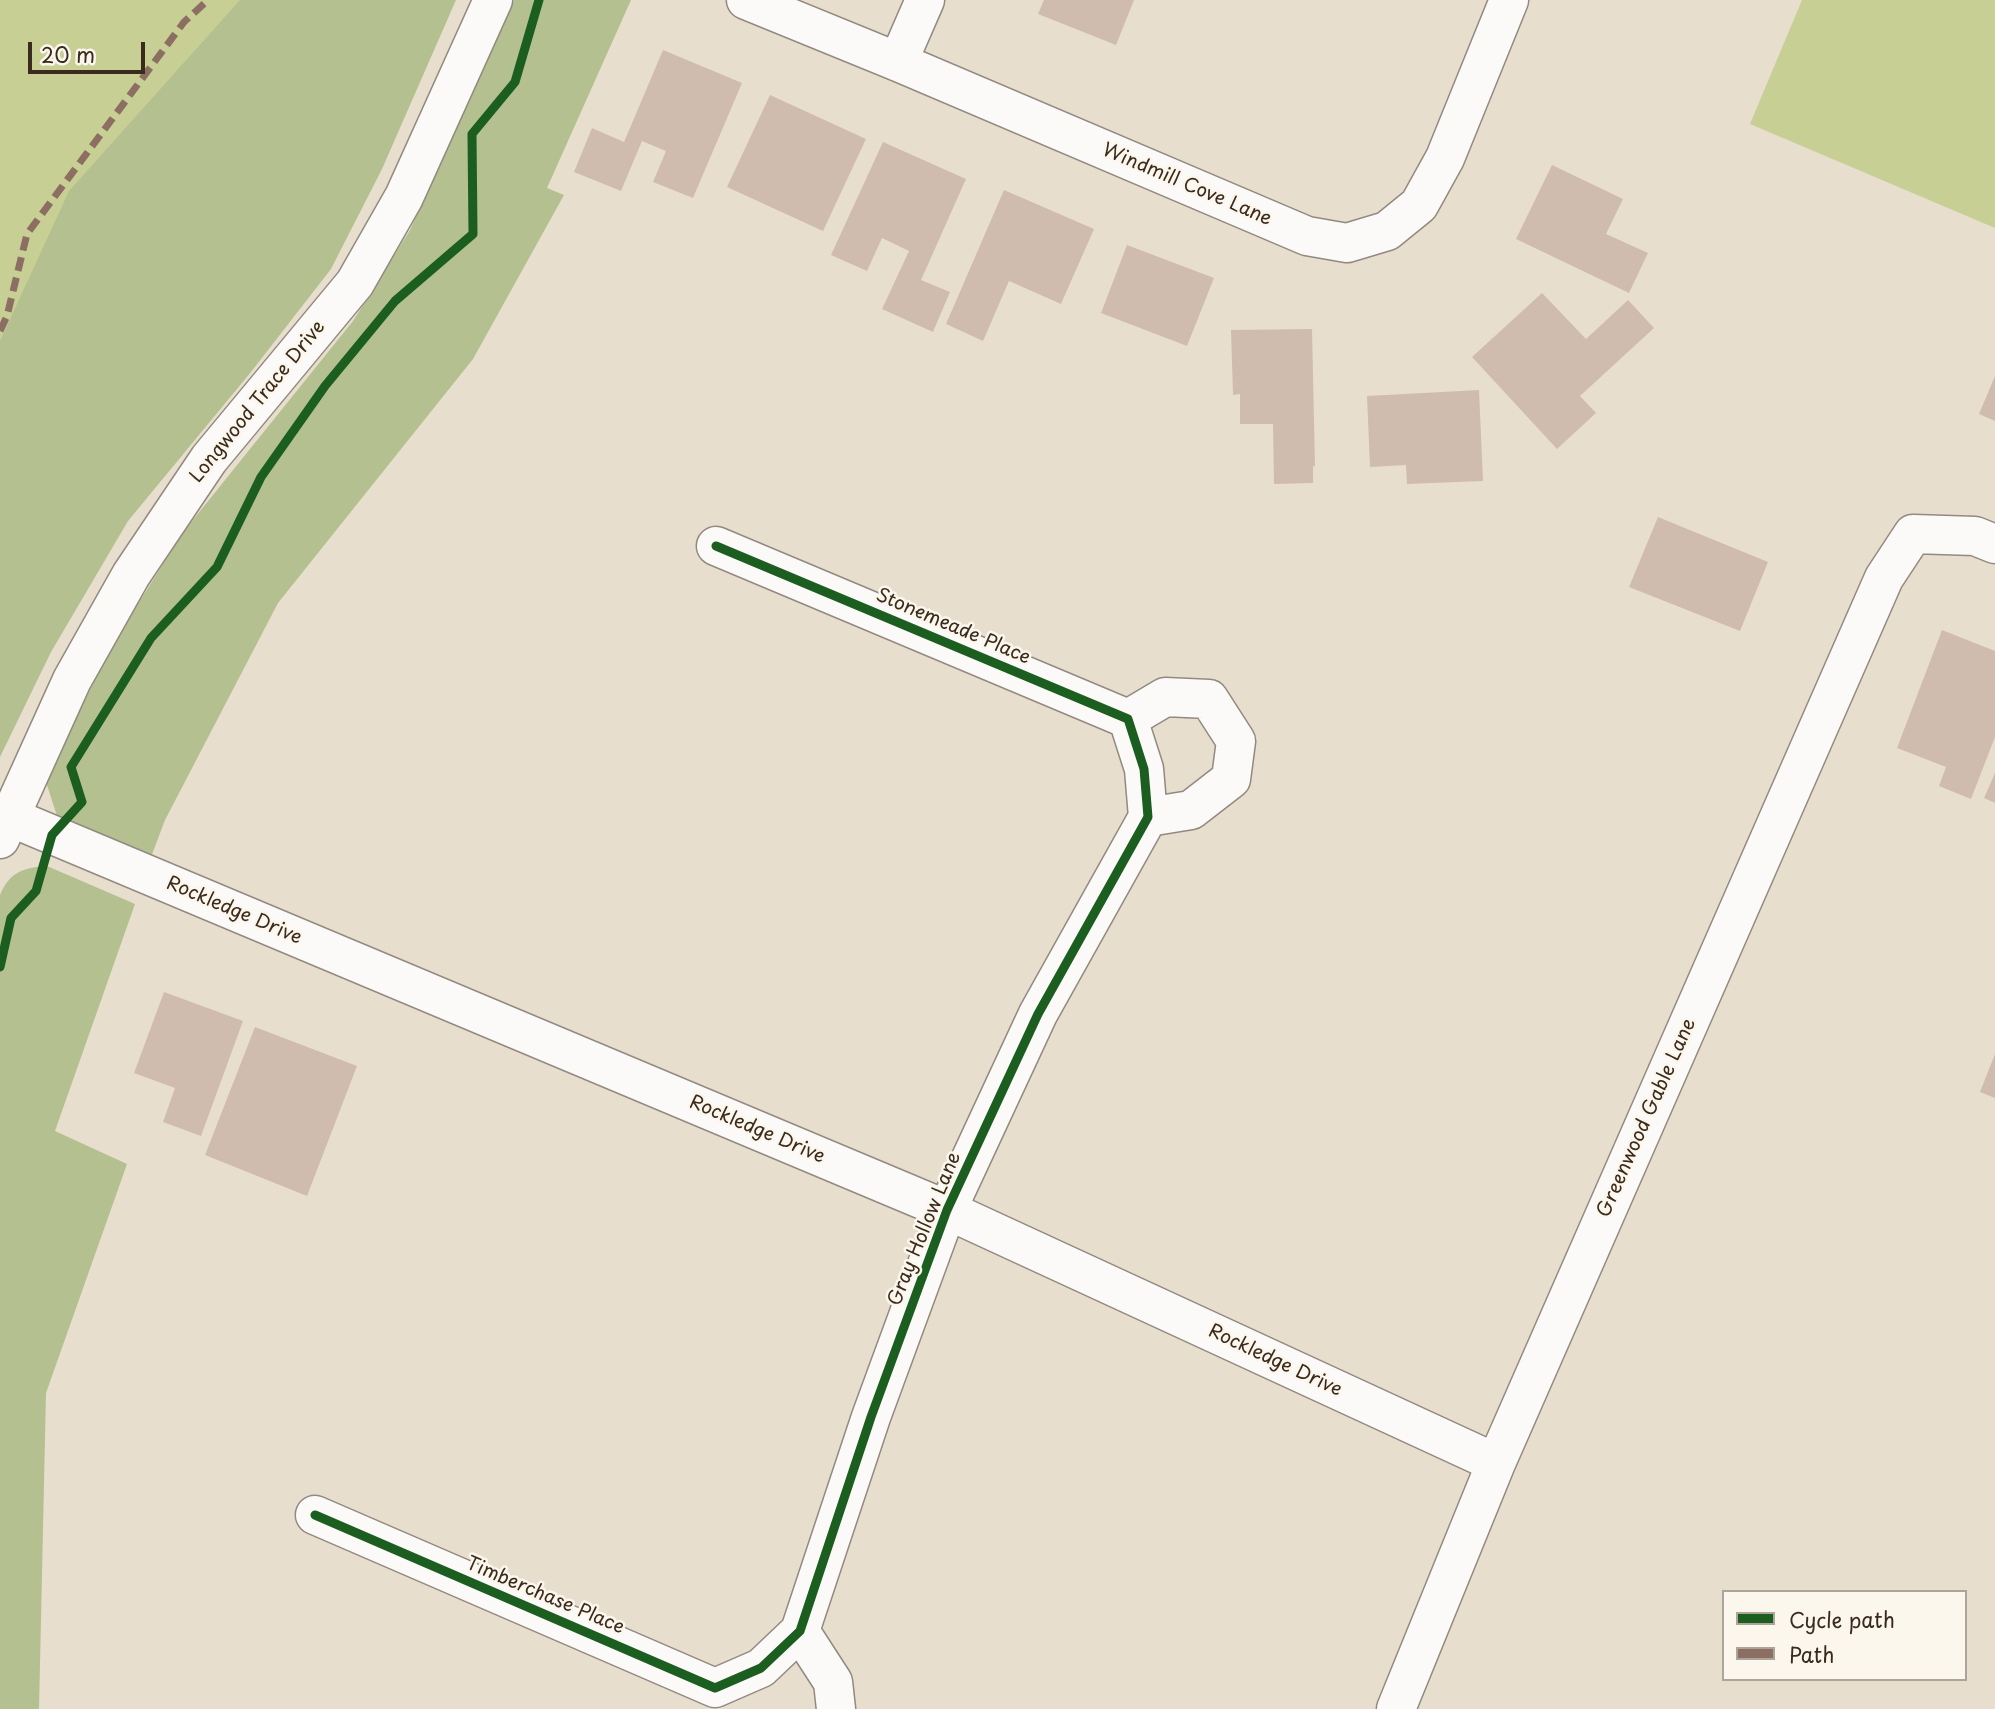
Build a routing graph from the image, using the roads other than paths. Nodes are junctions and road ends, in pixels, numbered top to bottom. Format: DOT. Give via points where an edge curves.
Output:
graph roads {
  1 [pos="493,0"];
  2 [pos="746,0"];
  3 [pos="925,0"];
  4 [pos="1509,0"];
  5 [pos="898,62"];
  6 [pos="1995,544"];
  7 [pos="716,546"];
  8 [pos="1128,719"];
  9 [pos="1147,817"];
  10 [pos="5,828"];
  11 [pos="947,1210"];
  12 [pos="1496,1463"];
  13 [pos="316,1515"];
  14 [pos="800,1631"];
  15 [pos="761,1668"];
  16 [pos="719,1699"];
  17 [pos="836,1709"];
  18 [pos="1396,1709"];
  1 -- 10 [label="street, Longwood Trace Drive" via="404,197 355,284 209,459 131,576 72,680"];
  2 -- 5 [label="street, Windmill Cove Lane"];
  3 -- 5 [label="street"];
  4 -- 5 [label="street, Windmill Cove Lane" via="1445,158 1419,205 1387,232 1347,243 1307,236"];
  6 -- 12 [label="street, Greenwood Gable Lane" via="1975,536 1913,534 1884,578"];
  7 -- 8 [label="street, Stonemeade Place"];
  8 -- 9 [label="street" via="1144,769"];
  8 -- 9 [label="street" via="1165,697 1209,699 1236,741 1231,779 1191,810"];
  9 -- 11 [label="street, Gray Hollow Lane" via="1038,1014"];
  10 -- 11 [label="street, Rockledge Drive"];
  11 -- 12 [label="street, Rockledge Drive"];
  11 -- 14 [label="street, Gray Hollow Lane"];
  12 -- 18 [label="street, Greenwood Gable Lane"];
  13 -- 16 [label="street, Timberchase Place"];
  14 -- 15 [label="street, Gray Hollow Lane"];
  14 -- 17 [label="street" via="833,1682"];
  15 -- 16 [label="street, Timberchase Place"];
}
